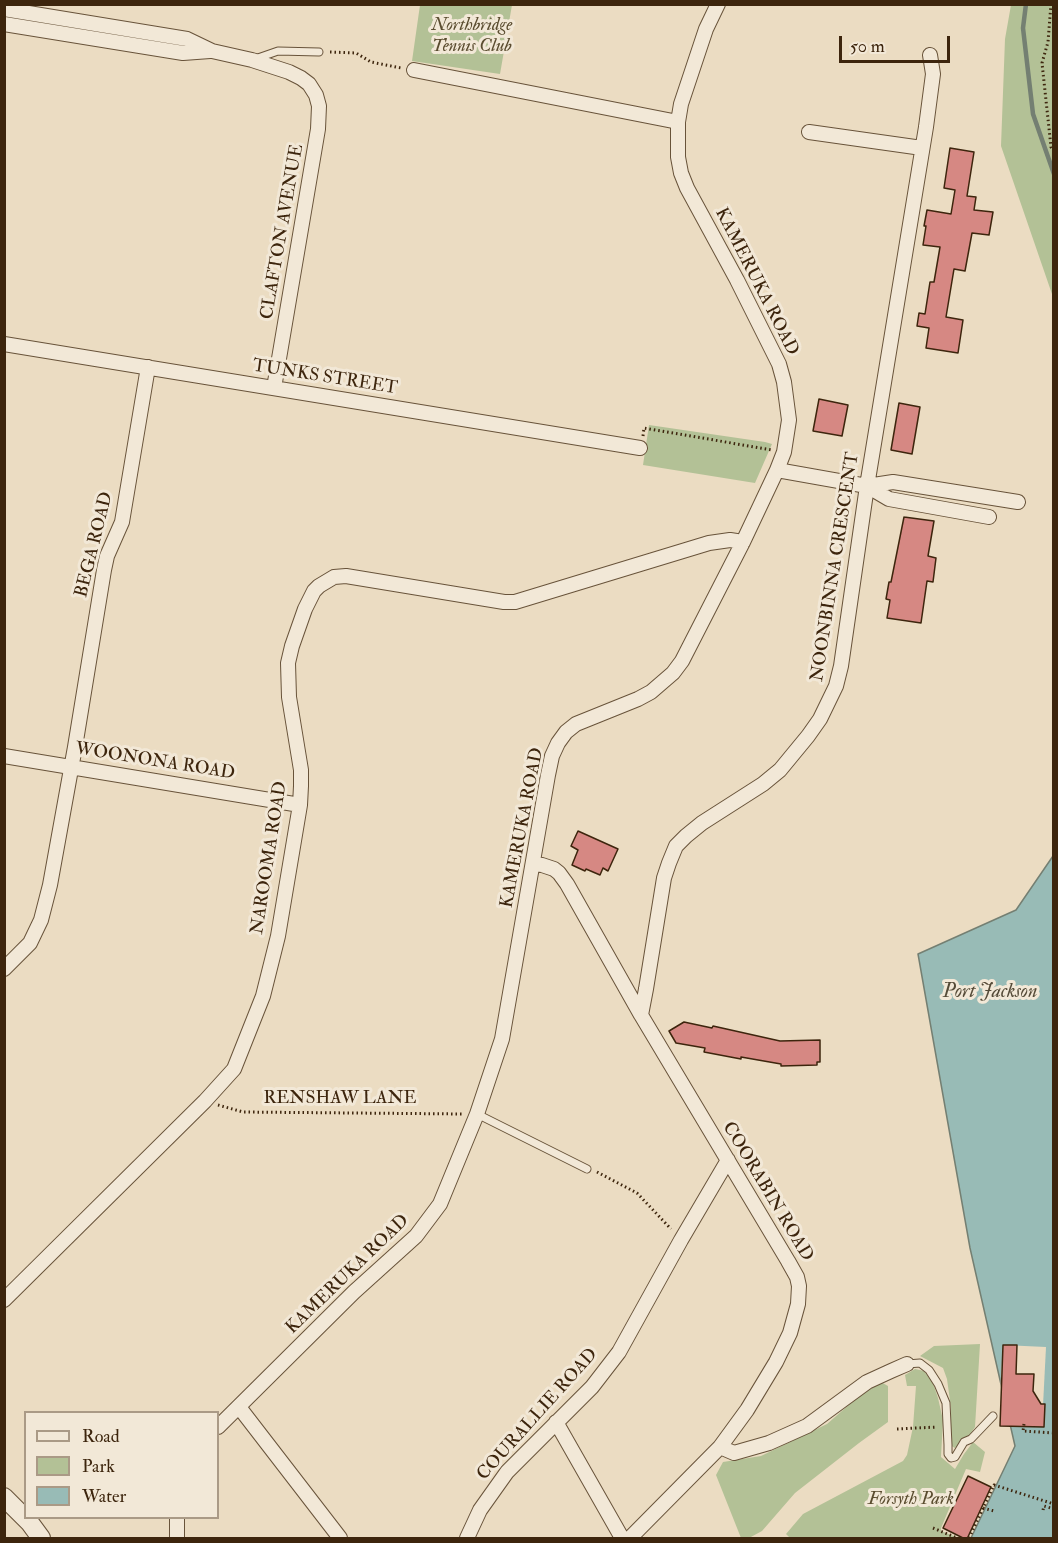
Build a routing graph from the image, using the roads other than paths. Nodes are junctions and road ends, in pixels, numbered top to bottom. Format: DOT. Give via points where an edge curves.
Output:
graph roads {
  1 [pos="718,4"];
  2 [pos="4,9"];
  3 [pos="4,24"];
  4 [pos="212,51"];
  5 [pos="319,52"];
  6 [pos="930,55"];
  7 [pos="252,60"];
  8 [pos="414,70"];
  9 [pos="678,122"];
  10 [pos="809,132"];
  11 [pos="922,148"];
  12 [pos="4,344"];
  13 [pos="148,367"];
  14 [pos="274,388"];
  15 [pos="640,448"];
  16 [pos="777,470"];
  17 [pos="867,486"];
  18 [pos="1018,502"];
  19 [pos="989,517"];
  20 [pos="743,542"];
  21 [pos="4,756"];
  22 [pos="72,767"];
  23 [pos="300,805"];
  24 [pos="534,864"];
  25 [pos="4,969"];
  26 [pos="641,1015"];
  27 [pos="477,1114"];
  28 [pos="728,1160"];
  29 [pos="587,1168"];
  30 [pos="4,1300"];
  31 [pos="907,1364"];
  32 [pos="239,1407"];
  33 [pos="993,1416"];
  34 [pos="556,1422"];
  35 [pos="219,1426"];
  36 [pos="720,1447"];
  37 [pos="4,1497"];
  38 [pos="24,1516"];
  39 [pos="27,1519"];
  40 [pos="177,1519"];
  41 [pos="41,1539"];
  42 [pos="177,1539"];
  43 [pos="340,1539"];
  44 [pos="467,1539"];
  45 [pos="622,1539"];
  46 [pos="630,1539"];
  1 -- 9 [label="street, KAMERUKA ROAD" via="685,87"];
  2 -- 4 [label="street" via="187,39"];
  3 -- 4 [label="street" via="183,53"];
  4 -- 7 [label="street"];
  5 -- 7 [label="lane" via="278,51"];
  6 -- 11 [label="street, NOONBINNA CRESCENT" via="933,74"];
  7 -- 14 [label="street, CLAFTON AVENUE" via="301,78 309,84 319,106"];
  8 -- 9 [label="street"];
  9 -- 16 [label="street, KAMERUKA ROAD" via="678,157 687,188 779,364 789,420"];
  10 -- 11 [label="street"];
  11 -- 17 [label="street, NOONBINNA CRESCENT"];
  12 -- 13 [label="street, TUNKS STREET"];
  13 -- 14 [label="street, TUNKS STREET"];
  13 -- 22 [label="street, BEGA ROAD" via="122,522 104,570"];
  14 -- 15 [label="street, TUNKS STREET"];
  16 -- 17 [label="street"];
  16 -- 20 [label="street, KAMERUKA ROAD"];
  17 -- 18 [label="street" via="893,482"];
  17 -- 19 [label="street" via="889,499"];
  17 -- 26 [label="street, NOONBINNA CRESCENT" via="836,686 808,736 780,770 676,846 664,878"];
  20 -- 23 [label="street, NAROOMA ROAD" via="710,543 515,602 346,576 324,582 309,600 288,663 301,770"];
  20 -- 24 [label="street, KAMERUKA ROAD" via="673,673 645,696 576,724 558,743 548,775"];
  21 -- 22 [label="street, WOONONA ROAD"];
  22 -- 23 [label="street, WOONONA ROAD"];
  22 -- 25 [label="street, BEGA ROAD" via="41,920 30,943"];
  23 -- 30 [label="street, NAROOMA ROAD" via="278,936 263,996 234,1070"];
  24 -- 26 [label="street, COORABIN ROAD" via="554,869 563,878"];
  24 -- 27 [label="street, KAMERUKA ROAD" via="502,1039"];
  26 -- 28 [label="street, COORABIN ROAD"];
  27 -- 29 [label="lane"];
  27 -- 32 [label="street, KAMERUKA ROAD" via="430,1219"];
  28 -- 34 [label="street, COURALLIE ROAD" via="619,1352 592,1387"];
  28 -- 36 [label="street, COORABIN ROAD" via="793,1268 799,1296 794,1324 776,1362"];
  31 -- 33 [label="lane" via="920,1363 938,1384 946,1403 951,1458"];
  31 -- 36 [label="street" via="867,1382 807,1426 734,1453"];
  32 -- 35 [label="street, KAMERUKA ROAD"];
  32 -- 43 [label="street"];
  34 -- 44 [label="street, COURALLIE ROAD" via="491,1491"];
  34 -- 45 [label="street"];
  36 -- 46 [label="street, COORABIN ROAD"];
  37 -- 38 [label="street"];
  39 -- 41 [label="street"];
  40 -- 42 [label="street"];
}
